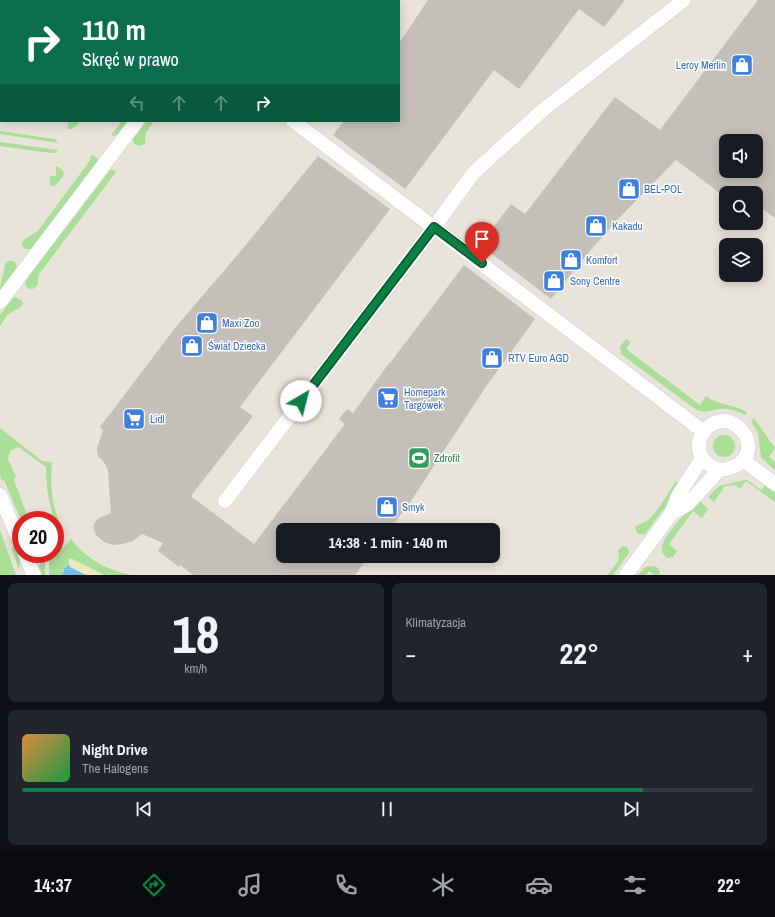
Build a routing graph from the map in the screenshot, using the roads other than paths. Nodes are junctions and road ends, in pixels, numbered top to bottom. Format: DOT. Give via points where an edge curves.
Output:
graph roads {
  1 [pos="684,0"];
  2 [pos="136,122"];
  3 [pos="294,122"];
  4 [pos="434,227"];
  5 [pos="0,302"];
  6 [pos="704,432"];
  7 [pos="702,458"];
  8 [pos="743,460"];
  9 [pos="719,470"];
  10 [pos="775,484"];
  11 [pos="0,495"];
  12 [pos="225,502"];
  13 [pos="672,514"];
  14 [pos="12,523"];
  15 [pos="29,563"];
  16 [pos="34,575"];
  17 [pos="626,575"];
  1 -- 4 [label="lane" via="543,110 487,160"];
  2 -- 5 [label="lane"];
  3 -- 4 [label="lane"];
  4 -- 6 [label="lane"];
  4 -- 12 [label="lane"];
  6 -- 7 [label="lane" via="699,445"];
  6 -- 8 [label="lane" via="708,426 724,421 741,428 748,441 747,454"];
  7 -- 9 [label="lane" via="709,466"];
  7 -- 13 [label="lane" via="678,496"];
  8 -- 9 [label="lane" via="735,467"];
  8 -- 10 [label="lane"];
  9 -- 13 [label="lane" via="688,504"];
  11 -- 14 [label="lane"];
  13 -- 17 [label="lane"];
  15 -- 16 [label="lane"];
}
